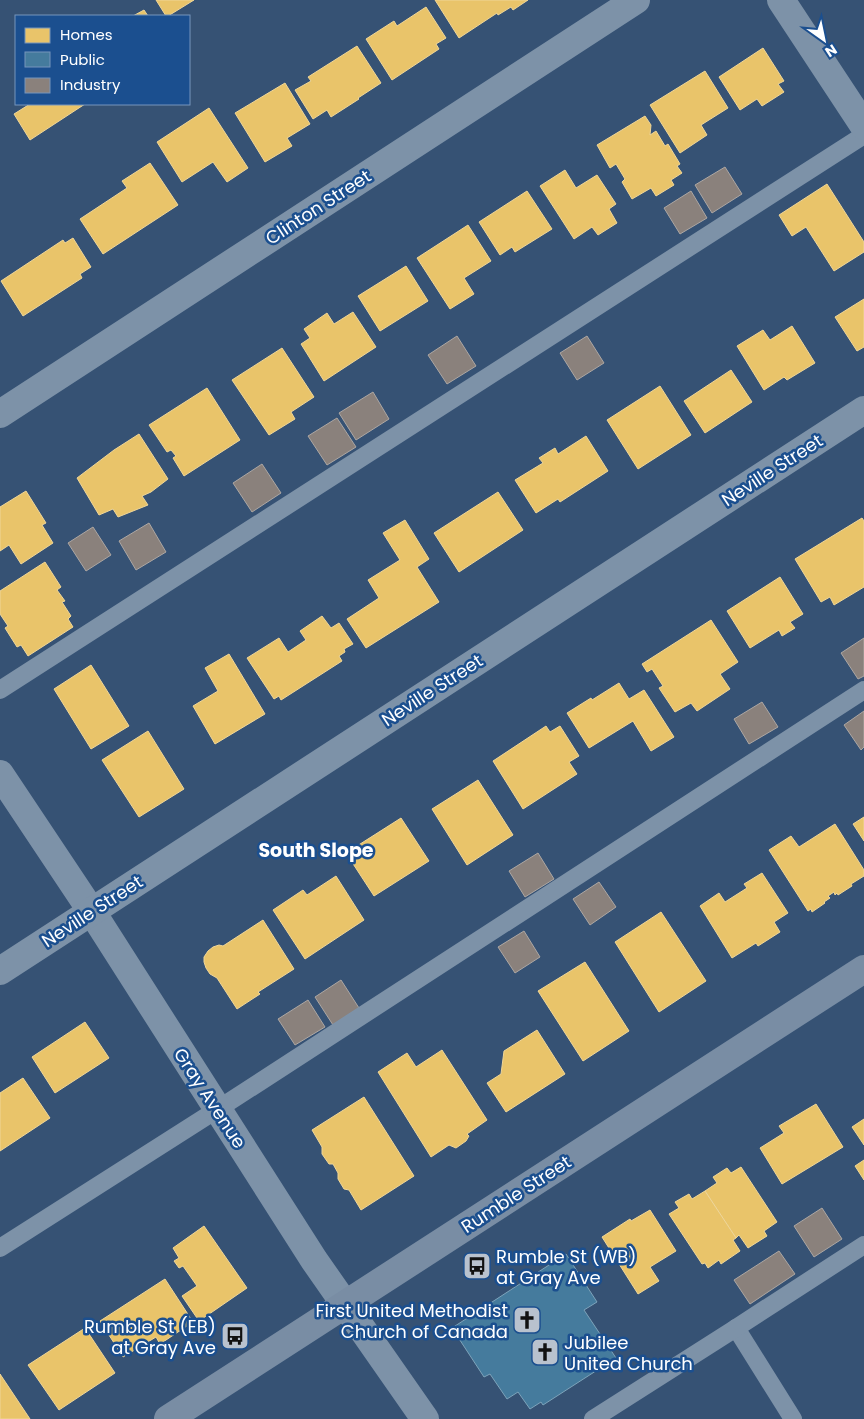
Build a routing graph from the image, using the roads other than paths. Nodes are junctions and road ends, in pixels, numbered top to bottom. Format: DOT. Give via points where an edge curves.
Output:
graph roads {
  1 [pos="636,0"];
  2 [pos="781,0"];
  3 [pos="864,126"];
  4 [pos="864,135"];
  5 [pos="864,410"];
  6 [pos="0,414"];
  7 [pos="0,690"];
  8 [pos="864,690"];
  9 [pos="0,774"];
  10 [pos="92,912"];
  11 [pos="864,968"];
  12 [pos="0,972"];
  13 [pos="218,1109"];
  14 [pos="864,1245"];
  15 [pos="0,1248"];
  16 [pos="345,1304"];
  17 [pos="736,1328"];
  18 [pos="168,1419"];
  19 [pos="424,1419"];
  20 [pos="593,1419"];
  21 [pos="793,1419"];
  1 -- 6 [label="street, Clinton Street"];
  2 -- 3 [label="street"];
  4 -- 7 [label="lane"];
  5 -- 10 [label="street, Neville Street"];
  8 -- 13 [label="lane"];
  9 -- 10 [label="street, Gray Avenue"];
  10 -- 12 [label="street, Neville Street"];
  10 -- 13 [label="street, Gray Avenue"];
  11 -- 16 [label="street, Rumble Street"];
  13 -- 15 [label="lane"];
  13 -- 16 [label="street, Gray Avenue"];
  14 -- 17 [label="lane"];
  16 -- 18 [label="street, Rumble Street"];
  16 -- 19 [label="street, Gray Avenue"];
  17 -- 20 [label="lane"];
  17 -- 21 [label="lane"];
}
